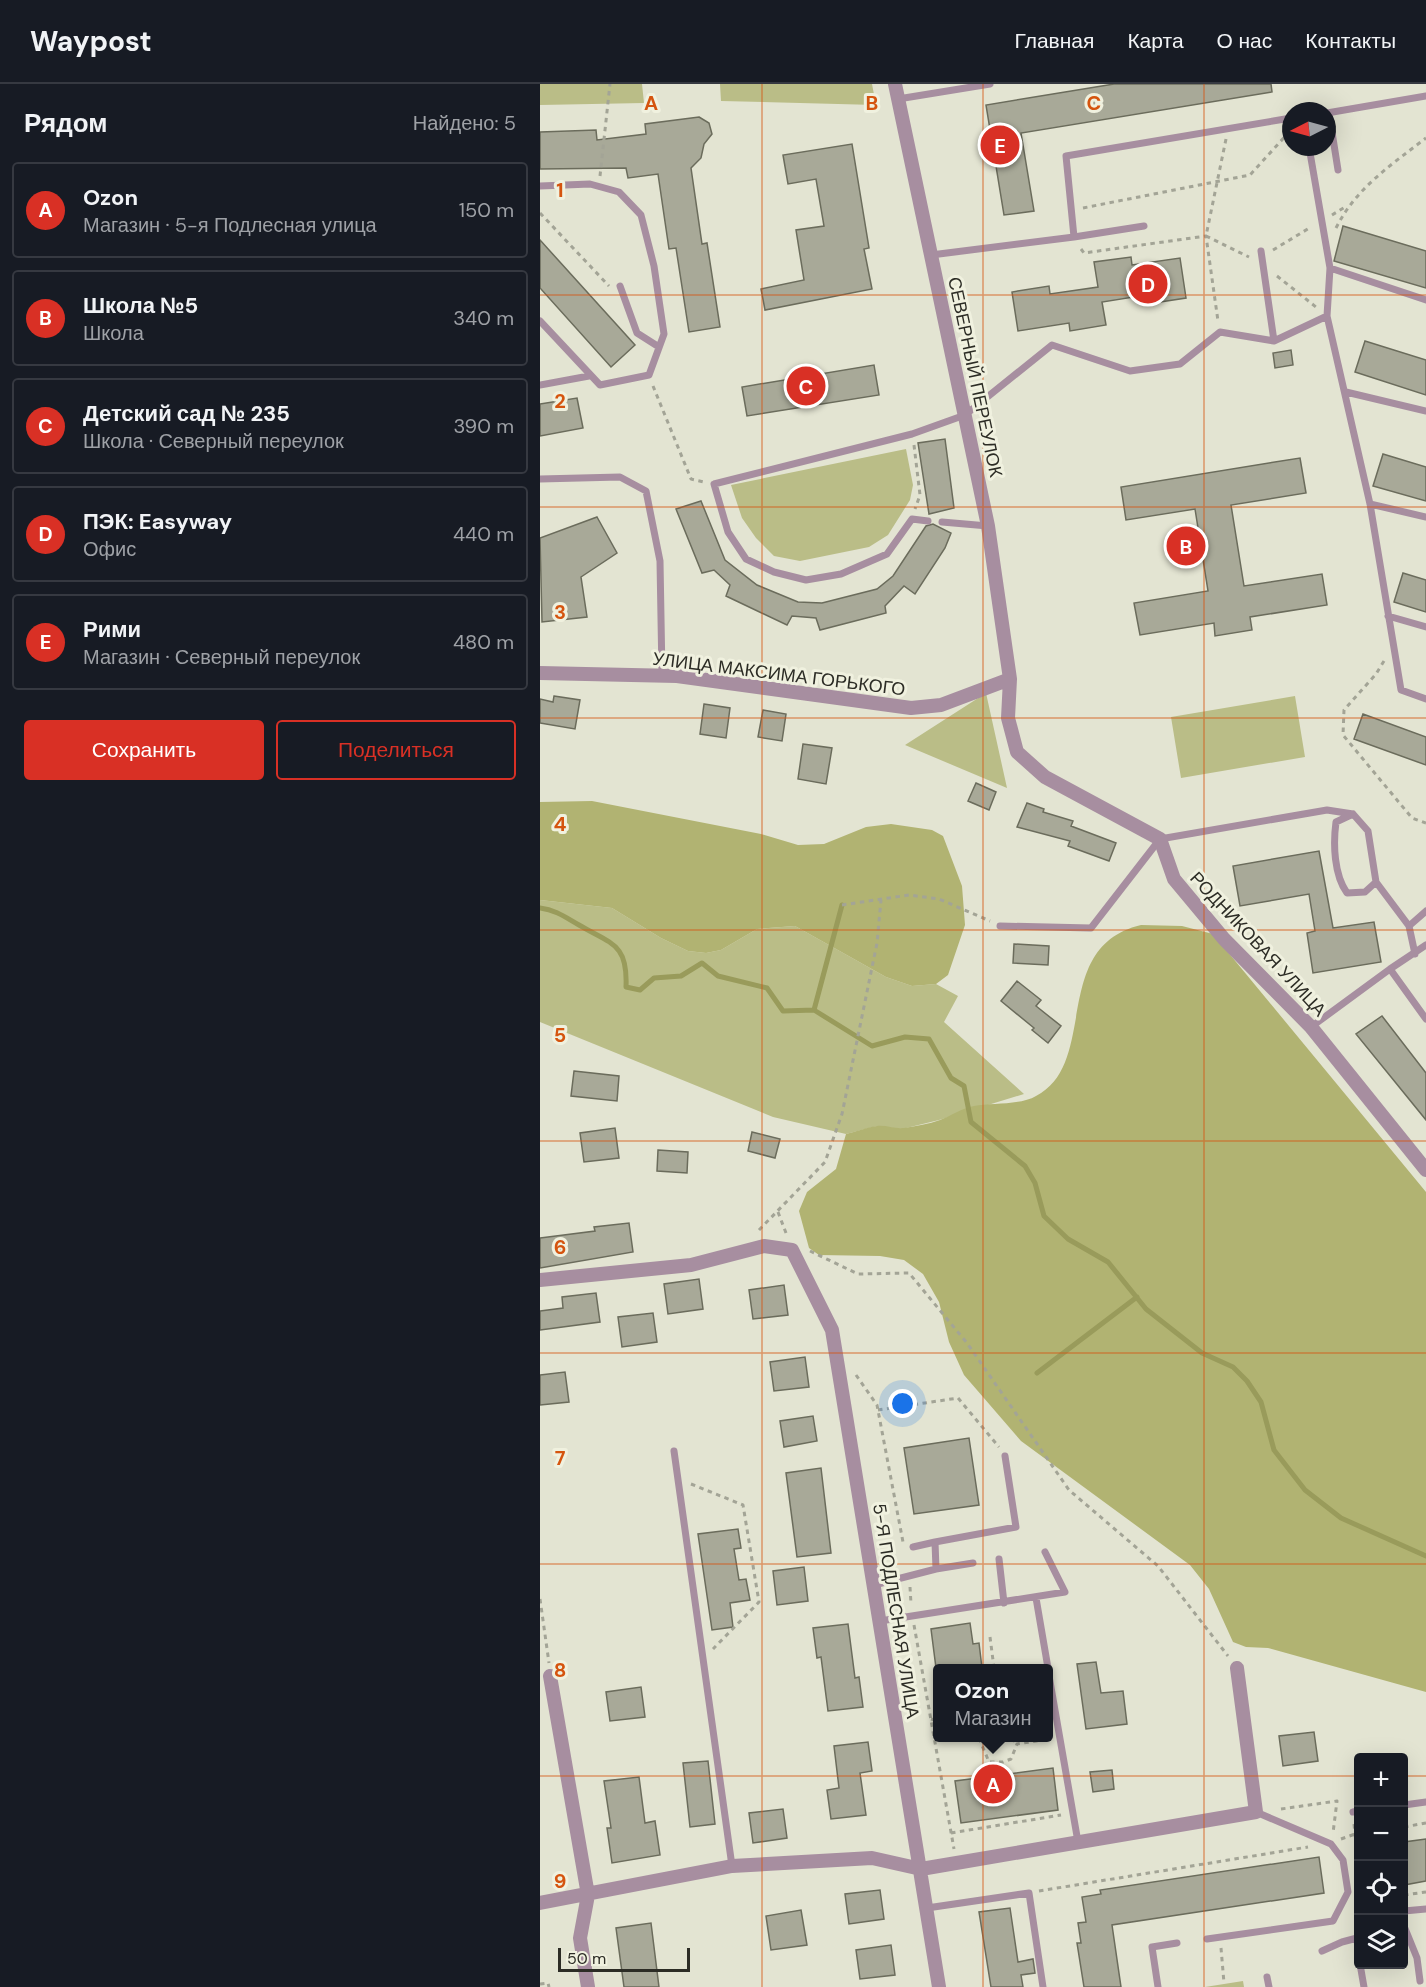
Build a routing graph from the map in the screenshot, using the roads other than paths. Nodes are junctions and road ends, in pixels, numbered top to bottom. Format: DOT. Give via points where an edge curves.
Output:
graph roads {
  1 [pos="895,84"];
  2 [pos="990,84"];
  3 [pos="1426,96"];
  4 [pos="898,99"];
  5 [pos="1336,112"];
  6 [pos="1282,120"];
  7 [pos="1311,156"];
  8 [pos="1336,156"];
  9 [pos="1338,170"];
  10 [pos="540,186"];
  11 [pos="1144,226"];
  12 [pos="1074,237"];
  13 [pos="931,255"];
  14 [pos="1261,255"];
  15 [pos="1330,268"];
  16 [pos="620,286"];
  17 [pos="1426,300"];
  18 [pos="1327,316"];
  19 [pos="540,321"];
  20 [pos="1274,341"];
  21 [pos="659,346"];
  22 [pos="589,376"];
  23 [pos="540,385"];
  24 [pos="1346,392"];
  25 [pos="1426,411"];
  26 [pos="964,415"];
  27 [pos="540,479"];
  28 [pos="1370,504"];
  29 [pos="1426,517"];
  30 [pos="928,521"];
  31 [pos="942,522"];
  32 [pos="988,526"];
  33 [pos="1388,616"];
  34 [pos="1426,627"];
  35 [pos="540,673"];
  36 [pos="662,675"];
  37 [pos="1010,680"];
  38 [pos="1426,699"];
  39 [pos="1353,813"];
  40 [pos="1160,839"];
  41 [pos="1376,882"];
  42 [pos="1426,911"];
  43 [pos="1000,926"];
  44 [pos="1409,926"];
  45 [pos="1426,945"];
  46 [pos="1415,954"];
  47 [pos="1389,969"];
  48 [pos="1426,1018"];
  49 [pos="1311,1027"];
  50 [pos="1426,1170"];
  51 [pos="540,1280"];
  52 [pos="674,1451"];
  53 [pos="1005,1456"];
  54 [pos="934,1542"];
  55 [pos="913,1546"];
  56 [pos="1045,1552"];
  57 [pos="999,1559"];
  58 [pos="973,1563"];
  59 [pos="936,1569"];
  60 [pos="874,1585"];
  61 [pos="1036,1598"];
  62 [pos="1004,1603"];
  63 [pos="880,1621"];
  64 [pos="1047,1664"];
  65 [pos="1237,1668"];
  66 [pos="545,1677"];
  67 [pos="1053,1698"];
  68 [pos="1426,1802"];
  69 [pos="1408,1804"];
  70 [pos="1256,1812"];
  71 [pos="1078,1842"];
  72 [pos="732,1866"];
  73 [pos="921,1869"];
  74 [pos="588,1895"];
  75 [pos="540,1903"];
  76 [pos="927,1908"];
  77 [pos="1426,1908"];
  78 [pos="1408,1910"];
  79 [pos="1408,1936"];
  80 [pos="1207,1939"];
  81 [pos="1354,1939"];
  82 [pos="1177,1943"];
  83 [pos="1322,1951"];
  84 [pos="1361,1969"];
  85 [pos="1267,1977"];
  86 [pos="1423,1983"];
  87 [pos="588,1987"];
  88 [pos="939,1987"];
  89 [pos="1043,1987"];
  90 [pos="1158,1987"];
  91 [pos="1269,1987"];
  92 [pos="1364,1987"];
  1 -- 4 [label="street, СЕВЕРНЫЙ ПЕРЕУЛОК"];
  2 -- 4 [label="lane"];
  3 -- 5 [label="lane"];
  4 -- 13 [label="street, СЕВЕРНЫЙ ПЕРЕУЛОК"];
  6 -- 12 [label="lane" via="1066,156"];
  7 -- 15 [label="lane"];
  8 -- 9 [label="lane"];
  10 -- 21 [label="lane" via="598,186 619,192 641,215 654,266 664,334"];
  11 -- 12 [label="lane"];
  12 -- 13 [label="lane"];
  13 -- 26 [label="street, СЕВЕРНЫЙ ПЕРЕУЛОК"];
  14 -- 20 [label="lane"];
  15 -- 17 [label="lane"];
  15 -- 18 [label="lane"];
  16 -- 21 [label="lane" via="638,333"];
  18 -- 20 [label="lane"];
  18 -- 24 [label="lane"];
  19 -- 22 [label="lane"];
  20 -- 26 [label="lane" via="1220,332 1180,364 1130,371 1052,345"];
  21 -- 22 [label="lane" via="649,375 600,386"];
  22 -- 23 [label="lane"];
  24 -- 25 [label="lane"];
  24 -- 28 [label="lane"];
  26 -- 30 [label="lane" via="912,434 714,484 728,532 746,559 774,572 806,580 841,574 887,554 912,519"];
  26 -- 32 [label="street, СЕВЕРНЫЙ ПЕРЕУЛОК"];
  27 -- 36 [label="lane" via="620,477 646,491 660,561"];
  28 -- 29 [label="lane"];
  28 -- 33 [label="lane"];
  31 -- 32 [label="lane"];
  32 -- 37 [label="street, СЕВЕРНЫЙ ПЕРЕУЛОК"];
  33 -- 34 [label="lane"];
  33 -- 38 [label="lane" via="1401,690"];
  35 -- 36 [label="street, УЛИЦА МАКСИМА ГОРЬКОГО"];
  36 -- 37 [label="street, УЛИЦА МАКСИМА ГОРЬКОГО" via="911,708 941,705"];
  37 -- 40 [label="street" via="1008,718 1017,752 1045,777"];
  39 -- 40 [label="lane" via="1327,810"];
  39 -- 41 [label="lane" via="1368,831"];
  39 -- 41 [label="lane" via="1336,822 1334,838 1341,884 1347,893 1365,892"];
  40 -- 43 [label="lane" via="1091,928"];
  40 -- 49 [label="street, РОДНИКОВАЯ УЛИЦА" via="1174,879 1224,939"];
  41 -- 44 [label="lane"];
  42 -- 44 [label="lane"];
  44 -- 46 [label="lane"];
  45 -- 46 [label="lane"];
  46 -- 47 [label="lane"];
  47 -- 48 [label="lane"];
  47 -- 49 [label="lane"];
  49 -- 50 [label="street, РОДНИКОВАЯ УЛИЦА"];
  51 -- 60 [label="street, 5-Я ПОДЛЕСНАЯ УЛИЦА" via="691,1265 764,1246 792,1250 832,1330"];
  52 -- 72 [label="lane"];
  53 -- 54 [label="lane" via="1016,1527"];
  54 -- 55 [label="lane"];
  54 -- 59 [label="lane"];
  56 -- 61 [label="lane" via="1065,1592"];
  57 -- 62 [label="lane"];
  58 -- 59 [label="lane"];
  59 -- 60 [label="lane"];
  60 -- 63 [label="street, 5-Я ПОДЛЕСНАЯ УЛИЦА"];
  61 -- 62 [label="lane"];
  61 -- 64 [label="lane"];
  62 -- 63 [label="lane"];
  63 -- 73 [label="street, 5-Я ПОДЛЕСНАЯ УЛИЦА"];
  65 -- 70 [label="street"];
  66 -- 74 [label="street"];
  67 -- 71 [label="lane"];
  68 -- 69 [label="lane"];
  70 -- 71 [label="street"];
  70 -- 80 [label="lane" via="1331,1844 1343,1860 1348,1892 1333,1921"];
  71 -- 73 [label="street"];
  72 -- 73 [label="street" via="872,1858"];
  72 -- 74 [label="street"];
  73 -- 76 [label="street, 5-Я ПОДЛЕСНАЯ УЛИЦА"];
  74 -- 75 [label="street"];
  74 -- 87 [label="street" via="580,1938"];
  76 -- 88 [label="street, 5-Я ПОДЛЕСНАЯ УЛИЦА"];
  76 -- 89 [label="lane" via="1029,1893"];
  77 -- 78 [label="lane"];
  79 -- 86 [label="lane"];
  81 -- 83 [label="lane"];
  82 -- 90 [label="lane" via="1152,1947"];
  84 -- 92 [label="lane"];
  85 -- 91 [label="lane"];
}
